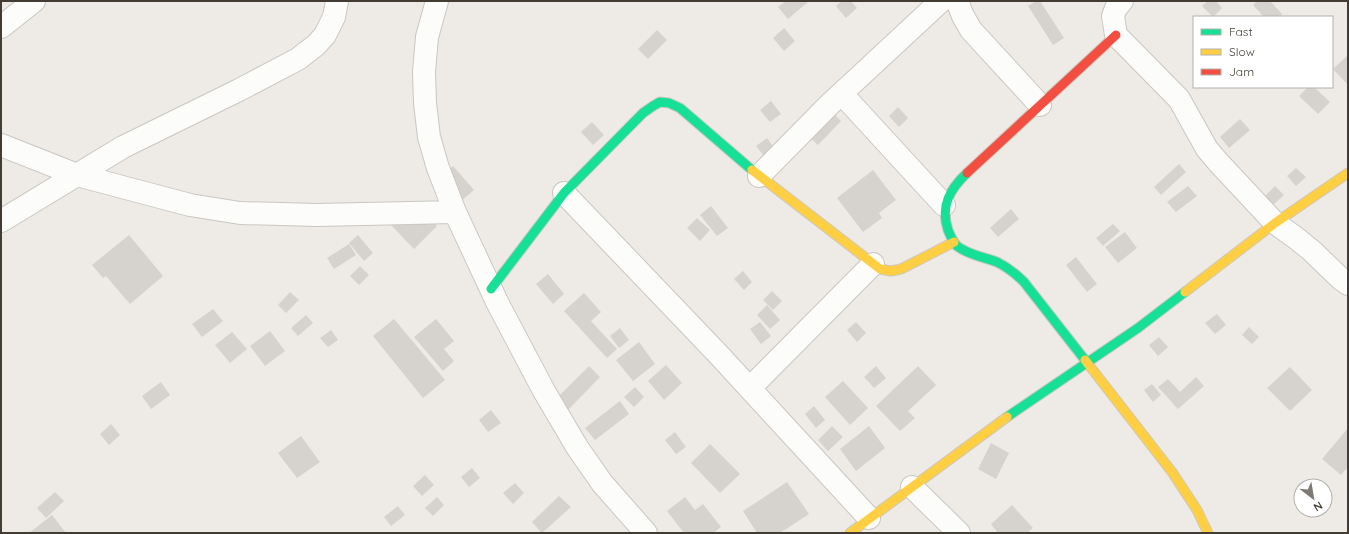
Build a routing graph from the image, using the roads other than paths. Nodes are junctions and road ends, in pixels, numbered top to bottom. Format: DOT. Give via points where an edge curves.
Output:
graph roads {
  1 [pos="34,1"];
  2 [pos="337,1"];
  3 [pos="437,1"];
  4 [pos="941,1"];
  5 [pos="957,1"];
  6 [pos="1122,1"];
  7 [pos="1,27"];
  8 [pos="1116,35"];
  9 [pos="842,94"];
  10 [pos="1040,105"];
  11 [pos="1,145"];
  12 [pos="1348,173"];
  13 [pos="77,175"];
  14 [pos="759,176"];
  15 [pos="564,194"];
  16 [pos="944,205"];
  17 [pos="455,212"];
  18 [pos="1,221"];
  19 [pos="1275,223"];
  20 [pos="954,242"];
  21 [pos="873,264"];
  22 [pos="1348,284"];
  23 [pos="491,289"];
  24 [pos="1088,363"];
  25 [pos="750,388"];
  26 [pos="912,487"];
  27 [pos="869,518"];
  28 [pos="646,533"];
  29 [pos="850,533"];
  30 [pos="959,533"];
  31 [pos="1208,533"];
  1 -- 7 [label="street"];
  2 -- 13 [label="street" via="334,17 325,35 298,59 123,147"];
  3 -- 17 [label="street" via="428,37 424,72 425,103 429,137"];
  4 -- 9 [label="street"];
  5 -- 10 [label="street" via="971,30"];
  6 -- 8 [label="street" via="1113,16"];
  8 -- 10 [label="street"];
  8 -- 19 [label="street" via="1179,99 1207,149"];
  9 -- 14 [label="street"];
  9 -- 16 [label="street"];
  10 -- 16 [label="street" via="957,182"];
  11 -- 13 [label="street"];
  12 -- 19 [label="street"];
  13 -- 17 [label="street" via="190,206 240,213 317,215"];
  13 -- 18 [label="street"];
  14 -- 15 [label="street" via="680,108 668,102 655,103"];
  14 -- 21 [label="street"];
  15 -- 23 [label="street"];
  15 -- 25 [label="street"];
  16 -- 20 [label="street" via="945,220"];
  17 -- 23 [label="street"];
  19 -- 22 [label="street" via="1312,251"];
  19 -- 24 [label="street" via="1179,298"];
  20 -- 21 [label="street" via="901,269 890,271"];
  20 -- 24 [label="street" via="1002,265 1024,282"];
  21 -- 25 [label="street"];
  23 -- 28 [label="street" via="544,391 577,447 602,483"];
  24 -- 26 [label="street" via="1015,411"];
  24 -- 31 [label="street" via="1172,472 1198,510"];
  25 -- 27 [label="street"];
  26 -- 27 [label="street"];
  26 -- 30 [label="street"];
  27 -- 29 [label="street"];
}
